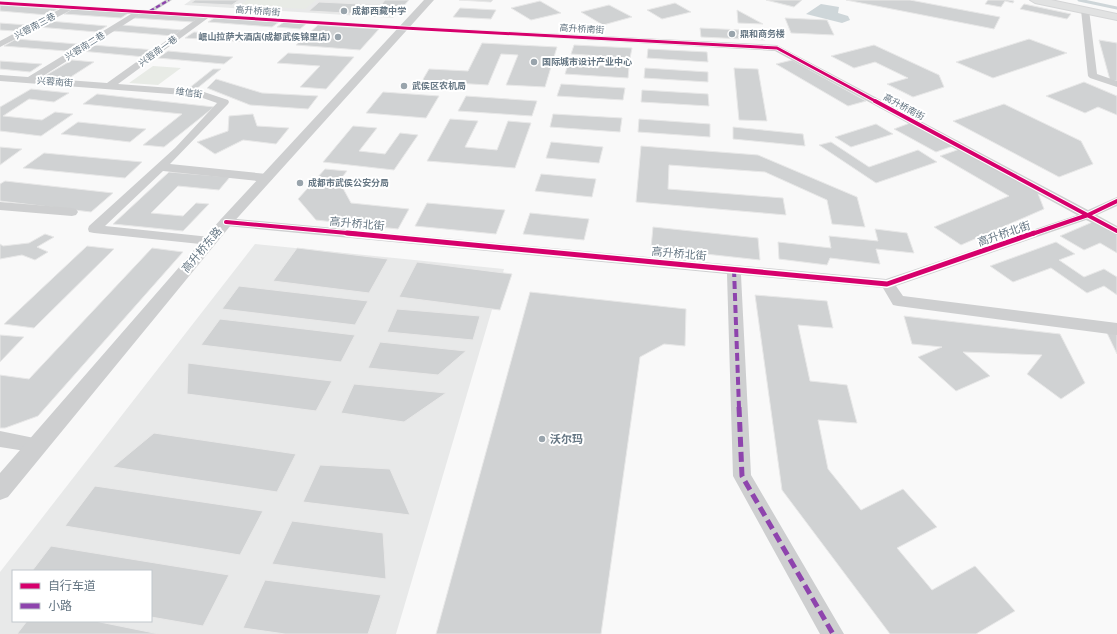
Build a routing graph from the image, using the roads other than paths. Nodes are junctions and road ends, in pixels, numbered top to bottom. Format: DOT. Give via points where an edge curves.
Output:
graph roads {
  1 [pos="82,0"];
  2 [pos="169,0"];
  3 [pos="429,0"];
  4 [pos="1035,0"];
  5 [pos="0,3"];
  6 [pos="70,7"];
  7 [pos="1085,10"];
  8 [pos="145,12"];
  9 [pos="207,15"];
  10 [pos="1117,17"];
  11 [pos="404,28"];
  12 [pos="0,44"];
  13 [pos="0,78"];
  14 [pos="30,80"];
  15 [pos="1117,84"];
  16 [pos="109,86"];
  17 [pos="161,167"];
  18 [pos="267,178"];
  19 [pos="1117,201"];
  20 [pos="0,206"];
  21 [pos="72,212"];
  22 [pos="1088,215"];
  23 [pos="226,222"];
  24 [pos="1117,231"];
  25 [pos="210,241"];
  26 [pos="734,269"];
  27 [pos="887,284"];
  28 [pos="1117,329"];
  29 [pos="0,439"];
  30 [pos="38,445"];
  31 [pos="0,490"];
  32 [pos="834,634"];
  1 -- 6 [label="street, 兴蓉南三巷"];
  2 -- 8 [label="street"];
  3 -- 11 [label="street, 高升桥东路"];
  4 -- 7 [label="main road"];
  5 -- 6 [label="street, 高升桥南街"];
  6 -- 8 [label="street, 高升桥南街"];
  6 -- 12 [label="street, 兴蓉南三巷"];
  7 -- 10 [label="main road"];
  7 -- 15 [label="street" via="1093,76"];
  8 -- 9 [label="street, 高升桥南街"];
  8 -- 14 [label="street, 兴蓉南二巷"];
  9 -- 11 [label="street, 高升桥南街"];
  9 -- 16 [label="street, 兴蓉南一巷"];
  11 -- 18 [label="street, 高升桥东路"];
  11 -- 22 [label="street, 高升桥南街" via="777,48"];
  13 -- 14 [label="street, 兴蓉南街"];
  14 -- 16 [label="street, 兴蓉南街"];
  16 -- 17 [label="street, 维信街" via="198,93 224,102"];
  17 -- 18 [label="street"];
  17 -- 25 [label="street, 维信街" via="94,228"];
  18 -- 23 [label="street, 高升桥东路"];
  19 -- 22 [label="street, 高升桥北街"];
  20 -- 21 [label="street"];
  22 -- 24 [label="street, 高升桥南街"];
  22 -- 27 [label="street, 高升桥北街"];
  23 -- 25 [label="street, 高升桥东路"];
  23 -- 26 [label="street, 高升桥北街"];
  25 -- 30 [label="street, 高升桥东路"];
  26 -- 27 [label="street, 高升桥北街"];
  26 -- 32 [label="street" via="742,476"];
  27 -- 28 [label="street" via="898,301"];
  29 -- 30 [label="street"];
  30 -- 31 [label="street, 高升桥东路"];
}
